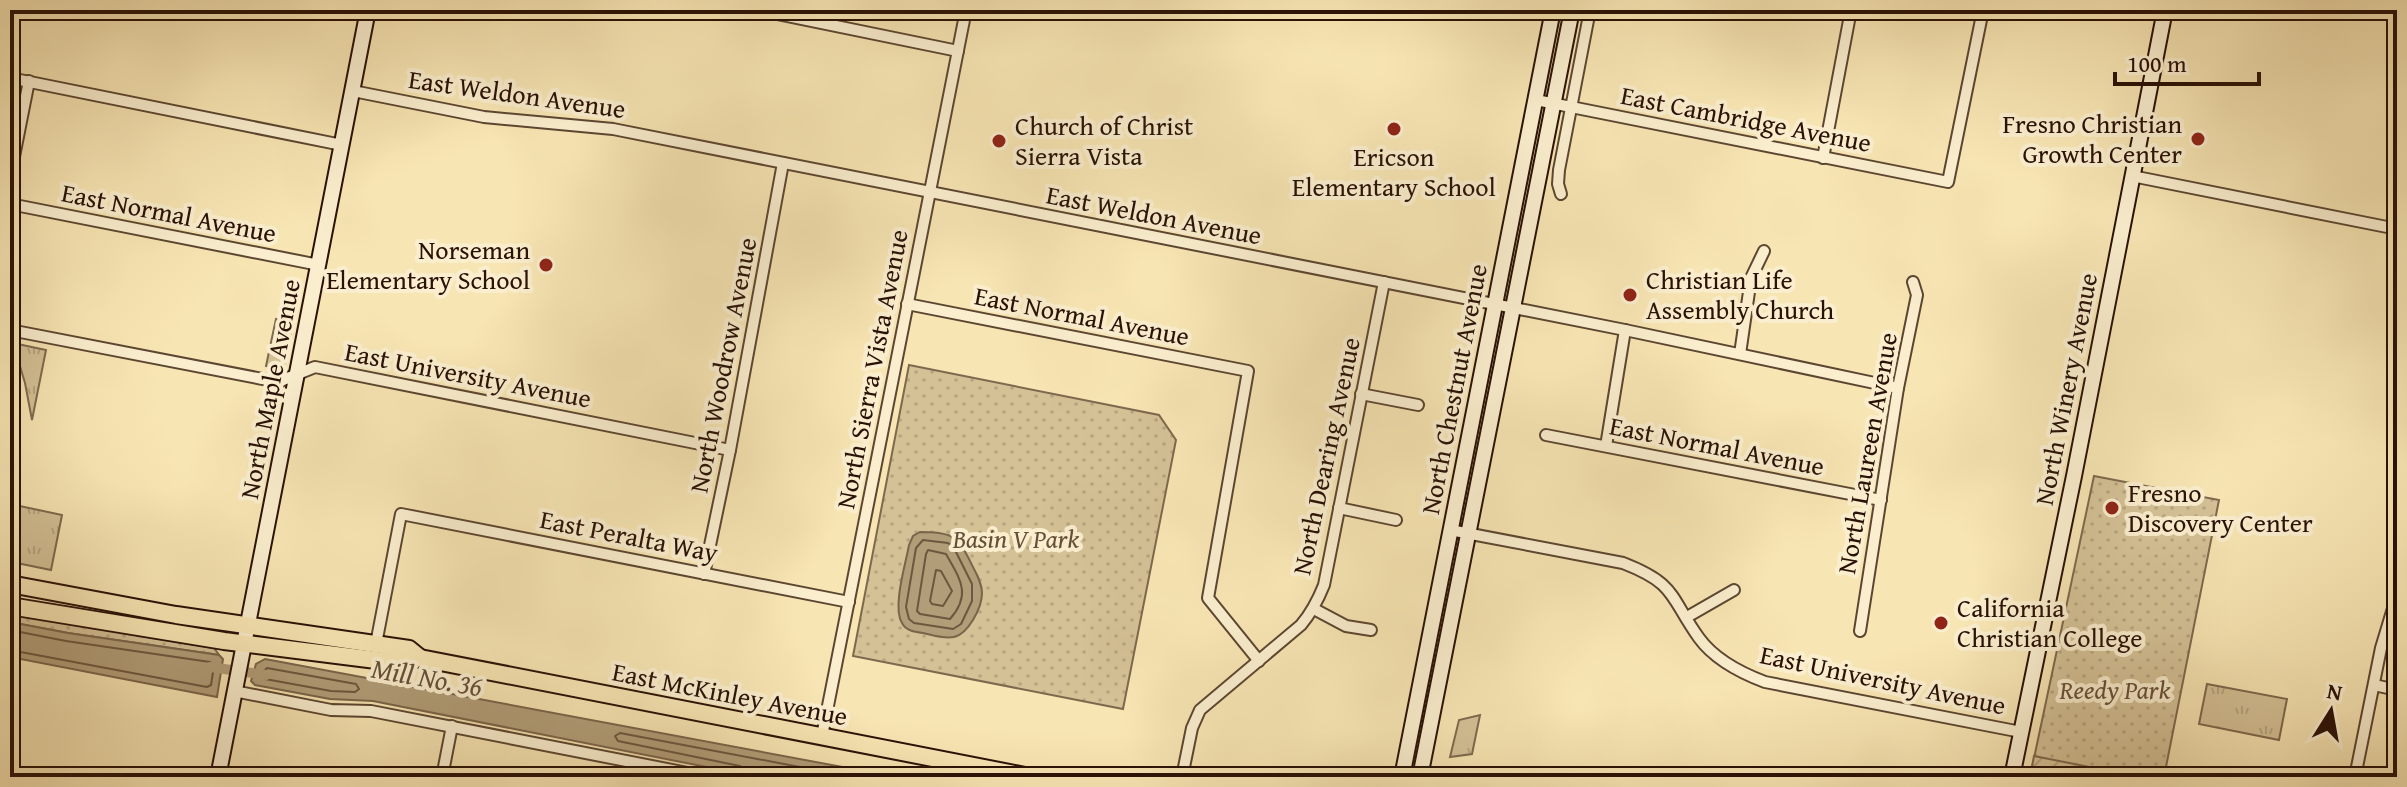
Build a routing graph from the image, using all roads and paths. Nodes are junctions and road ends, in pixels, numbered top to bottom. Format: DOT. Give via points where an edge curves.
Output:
graph roads {
  1 [pos="368,10"];
  2 [pos="758,10"];
  3 [pos="966,10"];
  4 [pos="1553,10"];
  5 [pos="1572,10"];
  6 [pos="1590,10"];
  7 [pos="1851,10"];
  8 [pos="1983,10"];
  9 [pos="2165,10"];
  10 [pos="958,51"];
  11 [pos="10,78"];
  12 [pos="29,81"];
  13 [pos="353,91"];
  14 [pos="1536,100"];
  15 [pos="1553,103"];
  16 [pos="1571,107"];
  17 [pos="342,145"];
  18 [pos="1823,158"];
  19 [pos="783,163"];
  20 [pos="2132,176"];
  21 [pos="10,177"];
  22 [pos="930,193"];
  23 [pos="1561,194"];
  24 [pos="10,204"];
  25 [pos="2397,229"];
  26 [pos="1764,251"];
  27 [pos="319,265"];
  28 [pos="1384,282"];
  29 [pos="1913,282"];
  30 [pos="907,304"];
  31 [pos="1495,305"];
  32 [pos="1512,308"];
  33 [pos="10,330"];
  34 [pos="1625,330"];
  35 [pos="1740,354"];
  36 [pos="297,375"];
  37 [pos="1898,388"];
  38 [pos="1361,394"];
  39 [pos="1418,405"];
  40 [pos="1546,435"];
  41 [pos="1606,446"];
  42 [pos="730,450"];
  43 [pos="1881,500"];
  44 [pos="1339,508"];
  45 [pos="1396,520"];
  46 [pos="1450,530"];
  47 [pos="1469,533"];
  48 [pos="1441,571"];
  49 [pos="704,574"];
  50 [pos="10,584"];
  51 [pos="1734,590"];
  52 [pos="2397,595"];
  53 [pos="849,602"];
  54 [pos="10,606"];
  55 [pos="1314,609"];
  56 [pos="1687,617"];
  57 [pos="247,626"];
  58 [pos="1371,630"];
  59 [pos="1860,631"];
  60 [pos="376,644"];
  61 [pos="242,650"];
  62 [pos="420,658"];
  63 [pos="1259,661"];
  64 [pos="1439,683"];
  65 [pos="2374,685"];
  66 [pos="2397,690"];
  67 [pos="234,691"];
  68 [pos="452,726"];
  69 [pos="2021,732"];
  70 [pos="822,736"];
  71 [pos="666,773"];
  72 [pos="218,777"];
  73 [pos="442,777"];
  74 [pos="708,777"];
  75 [pos="1030,777"];
  76 [pos="1182,777"];
  77 [pos="1402,777"];
  78 [pos="1420,777"];
  79 [pos="2012,777"];
  80 [pos="2355,777"];
  1 -- 13 [label="main road, North Maple Avenue"];
  2 -- 10 [label="street"];
  3 -- 10 [label="street, North Sierra Vista Avenue"];
  4 -- 14 [label="main road, North Chestnut Avenue"];
  5 -- 15 [label="main road, North Chestnut Avenue"];
  6 -- 16 [label="street"];
  7 -- 18 [label="street"];
  8 -- 18 [label="street, East Cambridge Avenue" via="1948,182"];
  9 -- 20 [label="main road, North Winery Avenue"];
  10 -- 22 [label="street, North Sierra Vista Avenue"];
  11 -- 12 [label="street"];
  12 -- 17 [label="street"];
  12 -- 21 [label="street"];
  13 -- 17 [label="main road, North Maple Avenue"];
  13 -- 19 [label="street, East Weldon Avenue" via="484,117 613,129"];
  14 -- 15 [label="street, East Cambridge Avenue"];
  14 -- 31 [label="main road, North Chestnut Avenue"];
  15 -- 16 [label="street, East Cambridge Avenue"];
  15 -- 32 [label="main road, North Chestnut Avenue"];
  16 -- 18 [label="street, East Cambridge Avenue"];
  16 -- 23 [label="street" via="1558,178"];
  17 -- 27 [label="main road, North Maple Avenue"];
  19 -- 22 [label="street, East Weldon Avenue"];
  19 -- 42 [label="street, North Woodrow Avenue"];
  20 -- 25 [label="street"];
  20 -- 69 [label="main road, North Winery Avenue"];
  22 -- 28 [label="street, East Weldon Avenue"];
  22 -- 30 [label="street, North Sierra Vista Avenue"];
  24 -- 27 [label="street, East Normal Avenue"];
  26 -- 35 [label="street" via="1751,278"];
  27 -- 36 [label="main road, North Maple Avenue"];
  28 -- 31 [label="street, East Weldon Avenue"];
  28 -- 38 [label="street, North Dearing Avenue"];
  29 -- 37 [label="street, North Laureen Avenue" via="1917,295"];
  30 -- 53 [label="street, North Sierra Vista Avenue"];
  30 -- 63 [label="street, East Normal Avenue" via="1248,371 1208,598"];
  31 -- 32 [label="street, East Weldon Avenue"];
  31 -- 46 [label="main road, North Chestnut Avenue"];
  32 -- 34 [label="street, East Weldon Avenue"];
  32 -- 47 [label="main road, North Chestnut Avenue"];
  33 -- 36 [label="street, East University Avenue" via="278,382"];
  34 -- 35 [label="street, East Weldon Avenue"];
  34 -- 41 [label="street"];
  35 -- 37 [label="street, East Weldon Avenue"];
  36 -- 42 [label="street, East University Avenue" via="315,367"];
  36 -- 57 [label="main road, North Maple Avenue"];
  37 -- 43 [label="street, North Laureen Avenue"];
  38 -- 39 [label="street"];
  38 -- 44 [label="street, North Dearing Avenue"];
  40 -- 41 [label="street, East Normal Avenue"];
  41 -- 43 [label="street, East Normal Avenue"];
  42 -- 49 [label="street, North Woodrow Avenue"];
  43 -- 59 [label="street, North Laureen Avenue"];
  44 -- 45 [label="street"];
  44 -- 55 [label="street, North Dearing Avenue"];
  46 -- 47 [label="street, East University Avenue"];
  46 -- 48 [label="main road, North Chestnut Avenue"];
  47 -- 56 [label="street, East University Avenue" via="1623,563 1665,585"];
  47 -- 64 [label="main road, North Chestnut Avenue"];
  48 -- 64 [label="main road" via="1443,610 1432,665"];
  48 -- 77 [label="main road, North Chestnut Avenue"];
  49 -- 53 [label="street, East Peralta Way"];
  49 -- 60 [label="street, East Peralta Way" via="401,514"];
  50 -- 57 [label="main road, East McKinley Avenue"];
  51 -- 56 [label="street"];
  52 -- 65 [label="street"];
  53 -- 70 [label="street, North Sierra Vista Avenue"];
  54 -- 61 [label="main road, East McKinley Avenue"];
  55 -- 58 [label="street" via="1346,626"];
  55 -- 63 [label="street, North Dearing Avenue"];
  56 -- 69 [label="street, East University Avenue" via="1712,652 1765,682"];
  57 -- 60 [label="main road, East McKinley Avenue"];
  57 -- 61 [label="main road, North Maple Avenue"];
  60 -- 62 [label="main road, East McKinley Avenue" via="409,649"];
  61 -- 62 [label="main road, East McKinley Avenue" via="400,663"];
  61 -- 67 [label="main road, North Maple Avenue"];
  62 -- 70 [label="main road, East McKinley Avenue"];
  63 -- 76 [label="street, North Dearing Avenue" via="1197,716"];
  64 -- 78 [label="main road, North Chestnut Avenue"];
  65 -- 66 [label="street"];
  65 -- 80 [label="street"];
  67 -- 68 [label="street"];
  67 -- 72 [label="main road, North Maple Avenue"];
  68 -- 71 [label="street"];
  68 -- 73 [label="street"];
  69 -- 79 [label="main road, North Winery Avenue"];
  70 -- 75 [label="main road, East McKinley Avenue"];
  71 -- 74 [label="street"];
}
